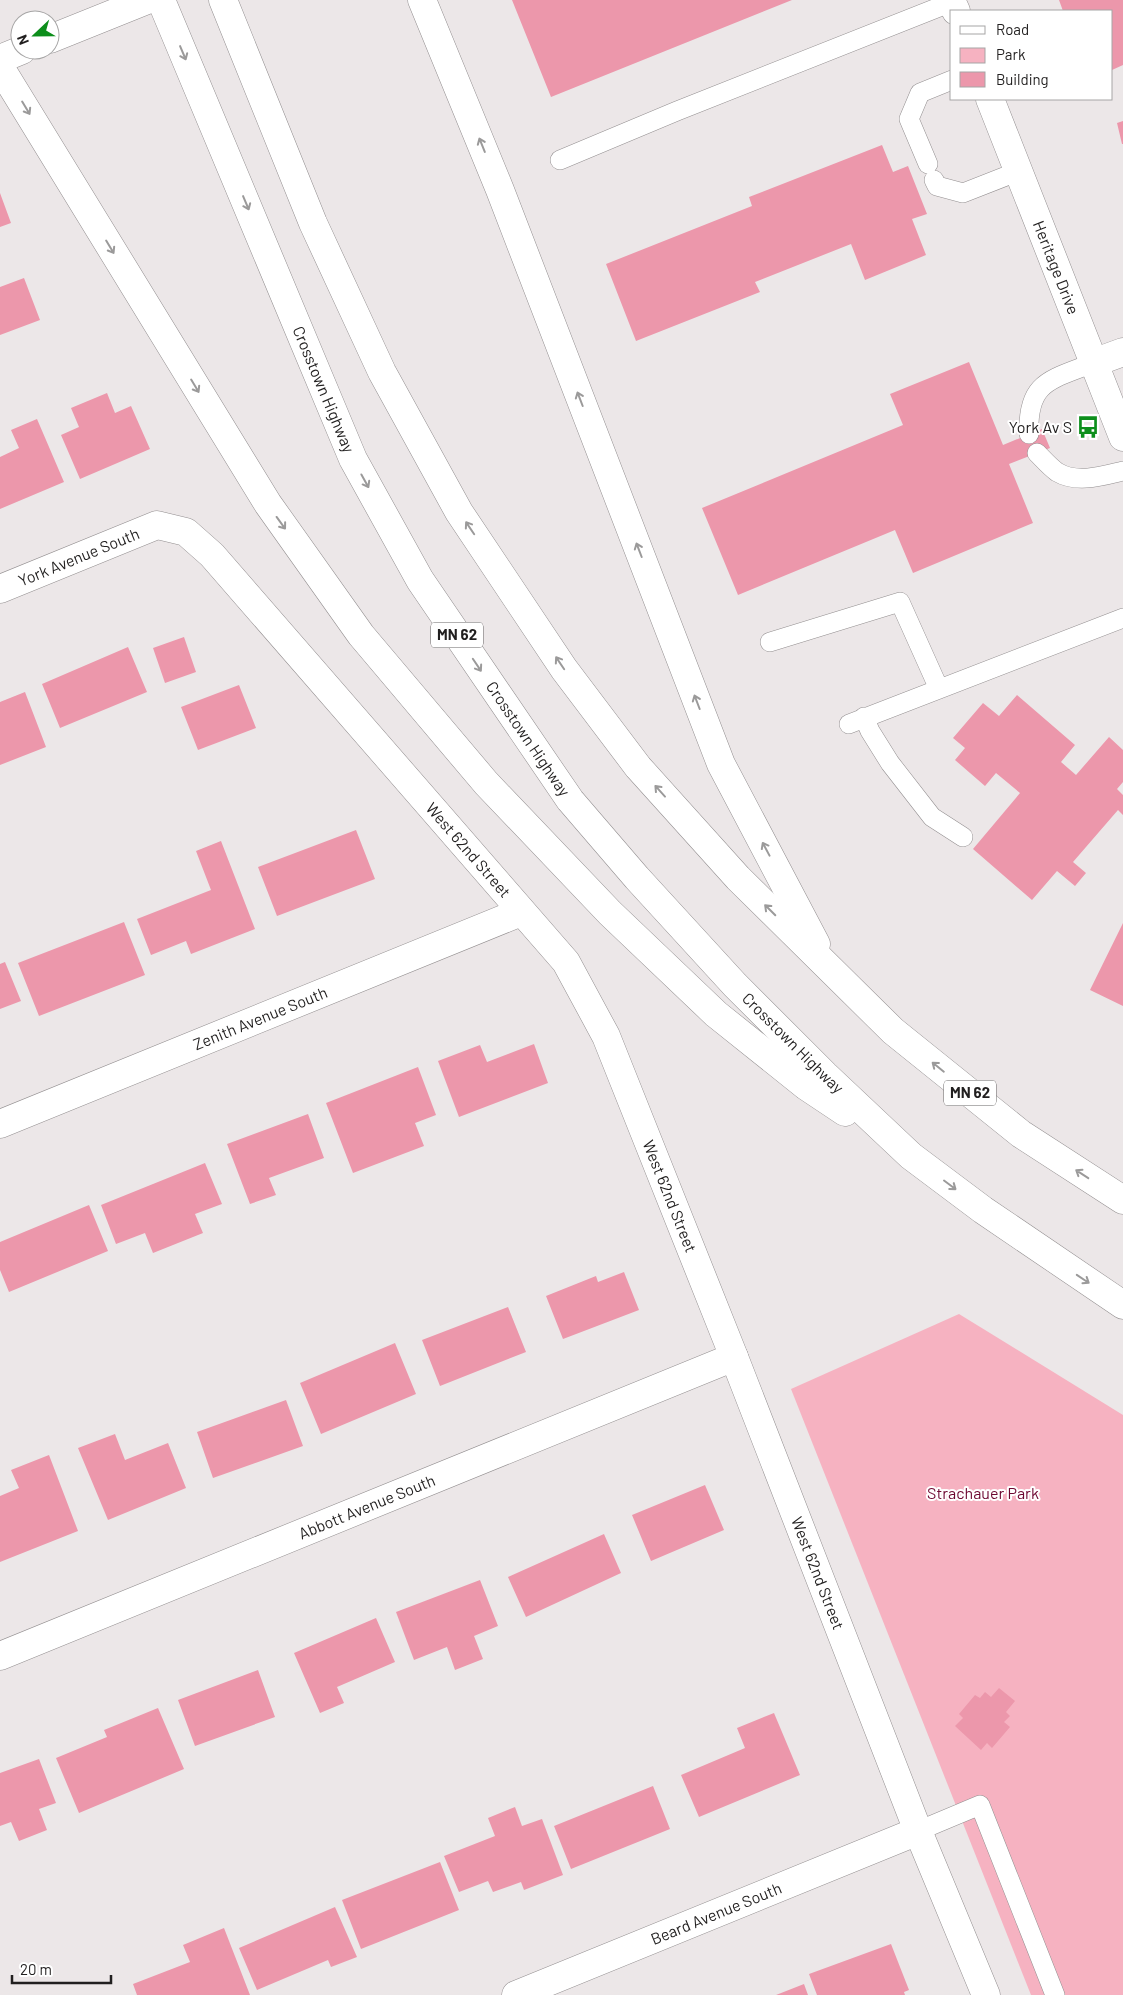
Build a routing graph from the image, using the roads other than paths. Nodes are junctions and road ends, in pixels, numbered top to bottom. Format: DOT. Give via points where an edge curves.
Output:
graph roads {
  1 [pos="147,0"];
  2 [pos="161,0"];
  3 [pos="223,0"];
  4 [pos="422,0"];
  5 [pos="953,4"];
  6 [pos="60,35"];
  7 [pos="0,67"];
  8 [pos="950,81"];
  9 [pos="990,100"];
  10 [pos="560,160"];
  11 [pos="1019,171"];
  12 [pos="1123,352"];
  13 [pos="1093,363"];
  14 [pos="1029,434"];
  15 [pos="1123,438"];
  16 [pos="1036,453"];
  17 [pos="1123,471"];
  18 [pos="157,525"];
  19 [pos="0,589"];
  20 [pos="1123,618"];
  21 [pos="770,642"];
  22 [pos="939,689"];
  23 [pos="963,837"];
  24 [pos="522,912"];
  25 [pos="829,970"];
  26 [pos="0,1124"];
  27 [pos="911,1156"];
  28 [pos="1123,1200"];
  29 [pos="1123,1305"];
  30 [pos="734,1357"];
  31 [pos="0,1656"];
  32 [pos="918,1831"];
  33 [pos="516,1995"];
  34 [pos="986,1995"];
  35 [pos="1055,1995"];
  1 -- 6 [label="main road"];
  2 -- 27 [label="main road, Crosstown Highway / MN 62, one-way" via="353,459 420,580 570,800 735,985"];
  25 -- 3 [label="main road, MN 62, one-way" via="738,878 638,767 564,669 459,512 382,372 313,223"];
  25 -- 4 [label="main road, one-way" via="721,764 504,200"];
  5 -- 10 [label="lane"];
  7 -- 27 [label="main road, one-way" via="268,504 361,635 486,783 610,913 716,1014 806,1086"];
  8 -- 11 [label="lane" via="920,93 909,119 937,186 963,193"];
  9 -- 11 [label="main road, Heritage Drive"];
  11 -- 13 [label="main road, Heritage Drive"];
  12 -- 13 [label="main road"];
  13 -- 14 [label="lane" via="1047,381 1030,405"];
  13 -- 15 [label="main road, Heritage Drive"];
  16 -- 17 [label="lane" via="1058,472 1077,478"];
  18 -- 19 [label="main road, York Avenue South"];
  18 -- 24 [label="main road, West 62nd Street" via="186,532 212,555"];
  20 -- 22 [label="lane"];
  21 -- 22 [label="lane" via="900,602"];
  22 -- 23 [label="lane" via="856,720 870,731 932,817"];
  24 -- 26 [label="main road, Zenith Avenue South"];
  24 -- 30 [label="main road, West 62nd Street" via="566,962 606,1036"];
  28 -- 25 [label="main road, MN 62, one-way" via="1021,1134 893,1031"];
  27 -- 29 [label="main road, Crosstown Highway / MN 62, one-way" via="983,1210"];
  30 -- 31 [label="main road, Abbott Avenue South"];
  30 -- 32 [label="main road, West 62nd Street"];
  32 -- 33 [label="main road, Beard Avenue South"];
  32 -- 34 [label="main road, West 62nd Street"];
  32 -- 35 [label="lane" via="980,1805"];
}
